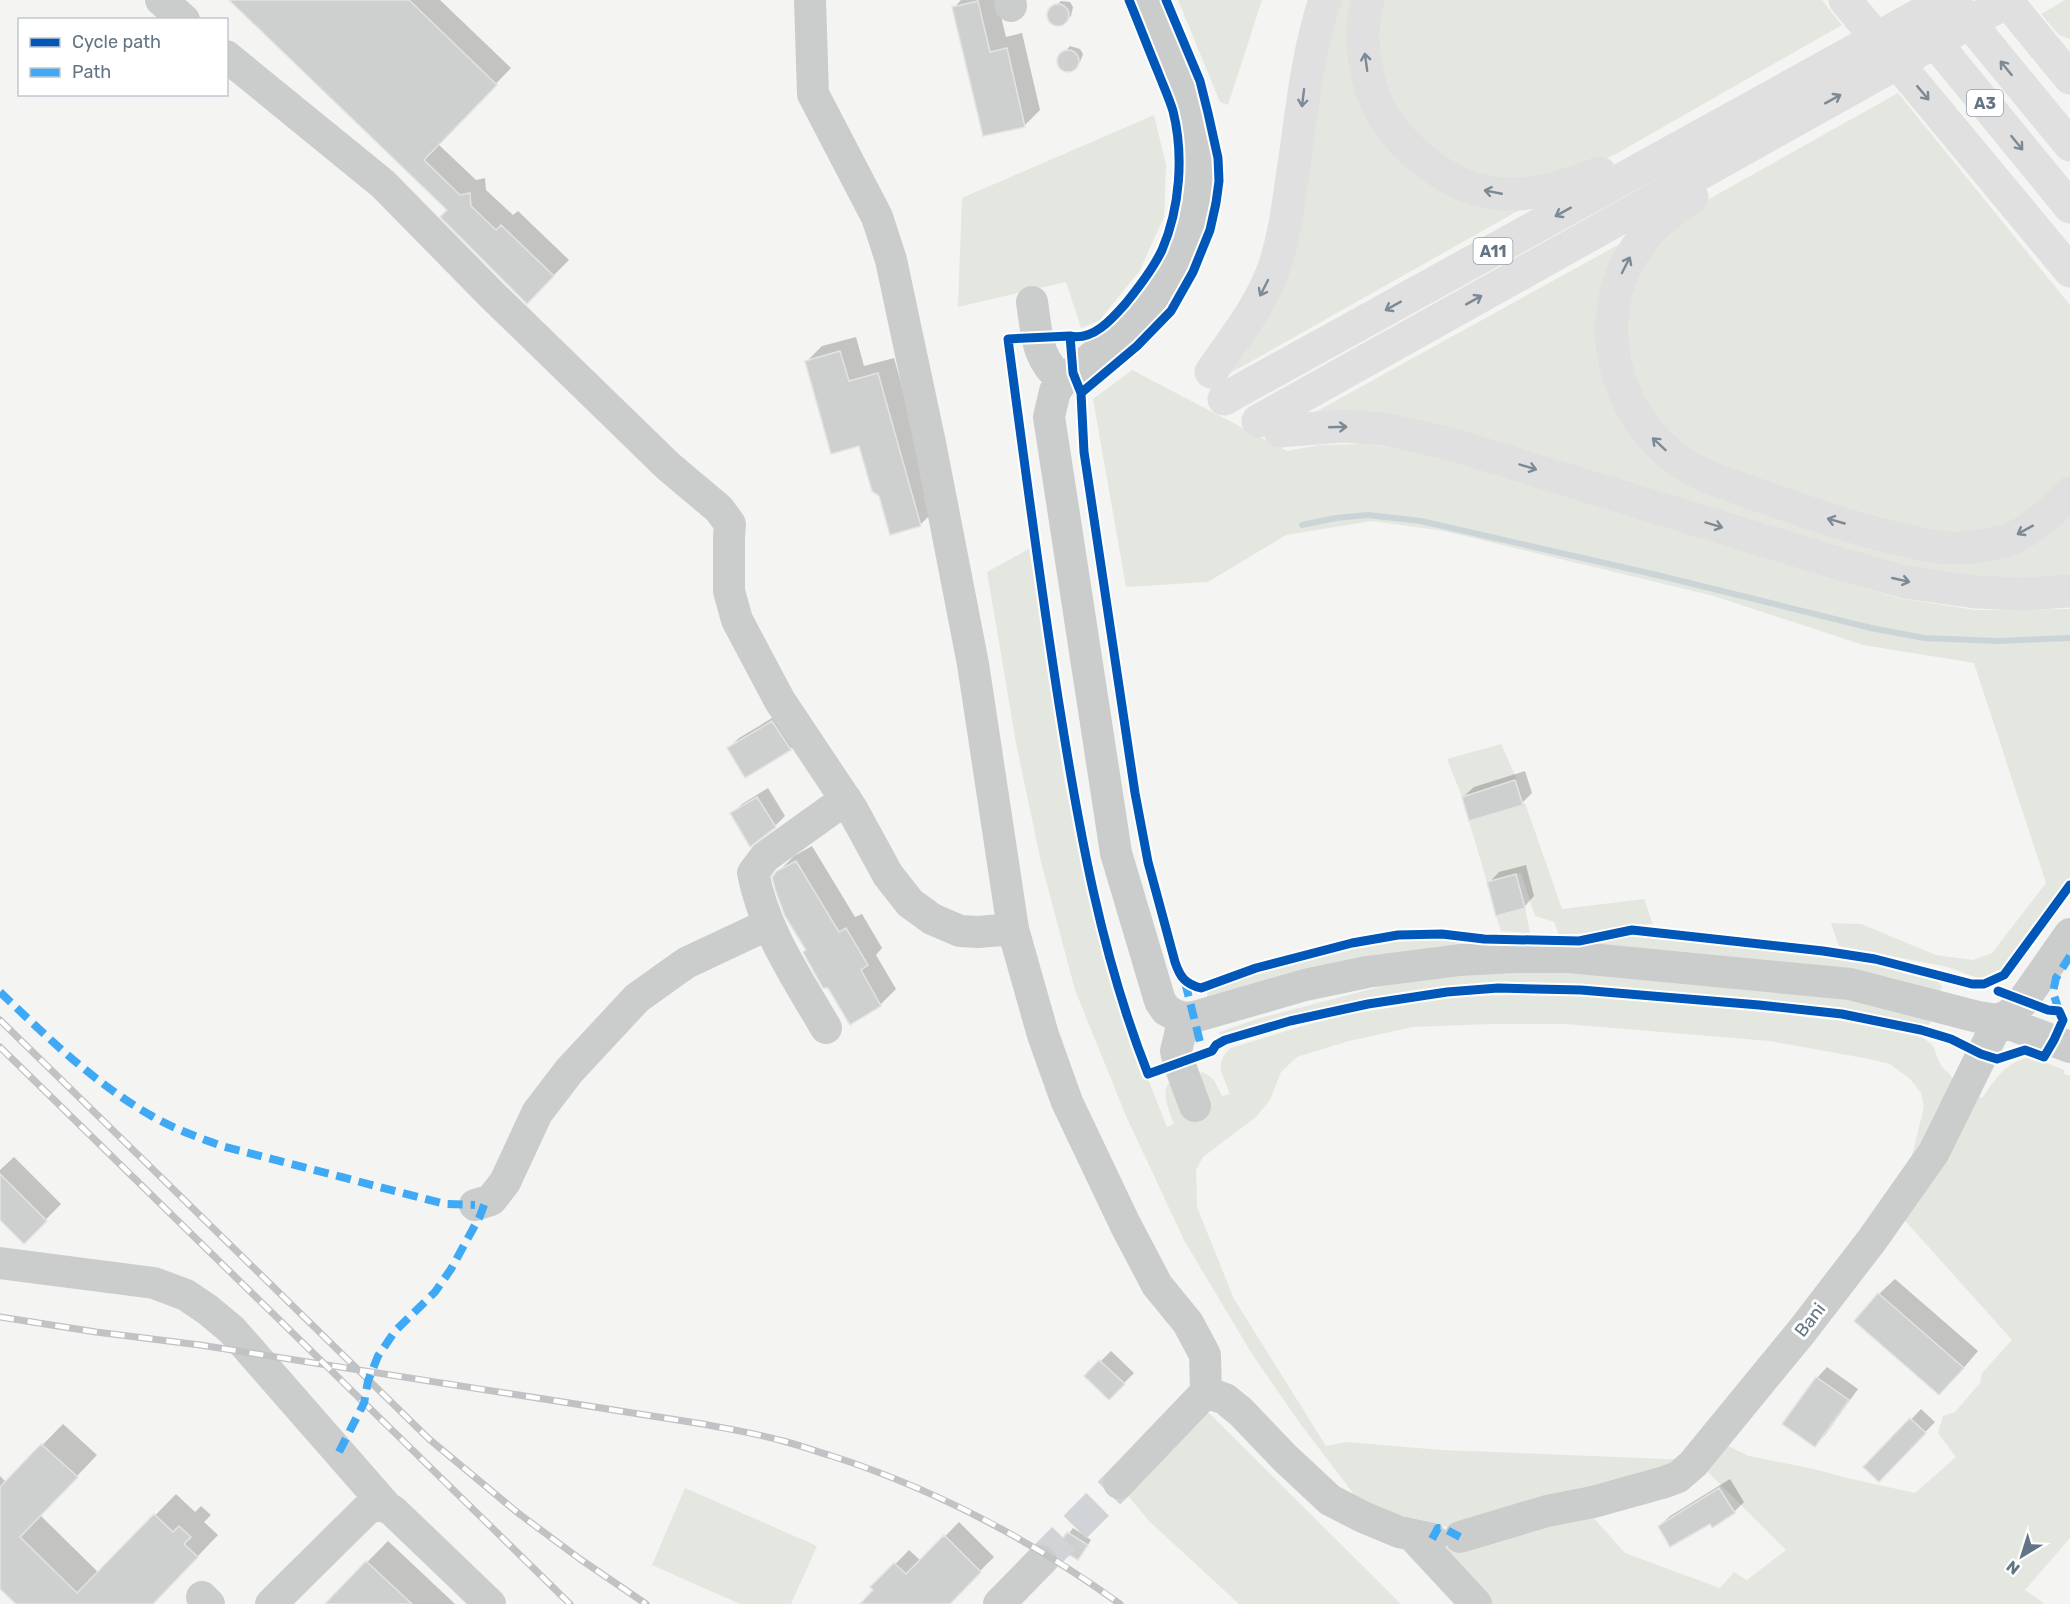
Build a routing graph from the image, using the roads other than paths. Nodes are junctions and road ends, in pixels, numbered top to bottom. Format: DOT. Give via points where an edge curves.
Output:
graph roads {
  1 [pos="161,0"];
  2 [pos="810,0"];
  3 [pos="1147,0"];
  4 [pos="1325,0"];
  5 [pos="1368,0"];
  6 [pos="1845,0"];
  7 [pos="1900,0"];
  8 [pos="1946,0"];
  9 [pos="1951,0"];
  10 [pos="2008,0"];
  11 [pos="182,18"];
  12 [pos="228,58"];
  13 [pos="2070,78"];
  14 [pos="1772,115"];
  15 [pos="2070,146"];
  16 [pos="2013,202"];
  17 [pos="2070,207"];
  18 [pos="2070,272"];
  19 [pos="2070,289"];
  20 [pos="1032,302"];
  21 [pos="1063,380"];
  22 [pos="2070,493"];
  23 [pos="2070,591"];
  24 [pos="846,799"];
  25 [pos="769,924"];
  26 [pos="1013,929"];
  27 [pos="2070,934"];
  28 [pos="1184,1018"];
  29 [pos="1999,1020"];
  30 [pos="826,1028"];
  31 [pos="2070,1047"];
  32 [pos="1195,1106"];
  33 [pos="475,1205"];
  34 [pos="0,1263"];
  35 [pos="1206,1392"];
  36 [pos="1119,1483"];
  37 [pos="386,1506"];
  38 [pos="1435,1537"];
  39 [pos="1041,1561"];
  40 [pos="271,1604"];
  41 [pos="490,1604"];
  42 [pos="999,1604"];
  43 [pos="1476,1604"];
  1 -- 11 [label="street"];
  2 -- 26 [label="street" via="813,94 877,217 891,260 974,664"];
  3 -- 21 [label="street" via="1196,127 1195,198 1181,249 1157,293 1124,331"];
  4 -- 14 [label="highway, A11" via="1314,32 1285,227 1273,271 1218,386"];
  14 -- 5 [label="highway, one-way" via="1738,104 1712,110 1603,172 1551,191 1505,194 1469,187 1433,168 1407,146 1383,117 1368,76 1363,41"];
  6 -- 16 [label="highway, one-way"];
  7 -- 17 [label="highway, A3, one-way"];
  8 -- 14 [label="highway, A11"];
  15 -- 9 [label="highway, A3, one-way"];
  10 -- 13 [label="highway"];
  14 -- 10 [label="highway, A11, one-way"];
  12 -- 24 [label="street" via="383,184 660,458 719,509 730,524 729,591 737,620 780,701"];
  22 -- 14 [label="highway, one-way" via="2035,524 2007,540 1974,547 1934,546 1803,511 1703,476 1670,455 1638,420 1618,380 1612,354 1614,305 1623,272 1643,238 1658,223 1768,149"];
  14 -- 23 [label="highway, A11" via="1269,426 1373,428 1447,442 1904,582 1975,592"];
  16 -- 18 [label="highway"];
  16 -- 19 [label="highway" via="2021,227"];
  20 -- 21 [label="street" via="1044,362"];
  21 -- 28 [label="street" via="1053,396 1049,417 1116,853 1160,1001 1166,1010"];
  24 -- 25 [label="street" via="765,857 753,873"];
  24 -- 26 [label="street" via="888,875 910,903 932,919 960,931"];
  25 -- 30 [label="street" via="777,945"];
  25 -- 33 [label="street" via="686,963 637,998 569,1071 537,1113 505,1182 491,1200"];
  26 -- 35 [label="street" via="1067,1102 1157,1285 1188,1323 1205,1355"];
  27 -- 29 [label="street" via="2023,1001"];
  28 -- 29 [label="street" via="1204,1016 1305,984 1367,972 1513,957 1569,957 1850,984"];
  28 -- 32 [label="street" via="1176,1051"];
  29 -- 31 [label="street"];
  29 -- 38 [label="street, Bani" via="1934,1152 1802,1331 1693,1464 1665,1482"];
  34 -- 37 [label="street" via="154,1284 186,1295 232,1330"];
  35 -- 36 [label="street"];
  35 -- 38 [label="street" via="1225,1399 1241,1412 1330,1500 1363,1517"];
  37 -- 40 [label="street" via="367,1509"];
  37 -- 41 [label="street"];
  38 -- 43 [label="street"];
  39 -- 42 [label="street"];
}
